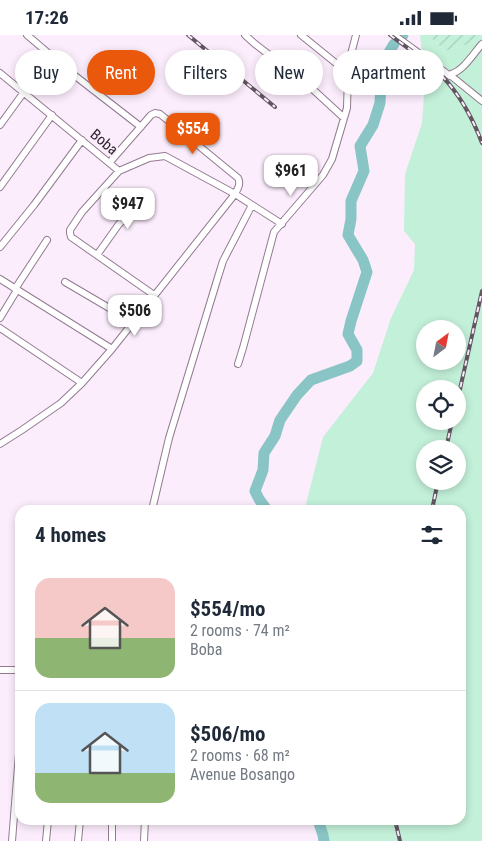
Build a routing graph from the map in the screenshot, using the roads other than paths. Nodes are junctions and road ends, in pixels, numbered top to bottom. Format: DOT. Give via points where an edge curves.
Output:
graph roads {
  1 [pos="27,35"];
  2 [pos="245,35"];
  3 [pos="301,35"];
  4 [pos="356,35"];
  5 [pos="394,35"];
  6 [pos="482,44"];
  7 [pos="352,50"];
  8 [pos="333,61"];
  9 [pos="0,73"];
  10 [pos="450,76"];
  11 [pos="15,85"];
  12 [pos="22,95"];
  13 [pos="28,95"];
  14 [pos="347,95"];
  15 [pos="482,101"];
  16 [pos="52,115"];
  17 [pos="344,118"];
  18 [pos="0,125"];
  19 [pos="141,127"];
  20 [pos="82,140"];
  21 [pos="110,162"];
  22 [pos="119,171"];
  23 [pos="0,187"];
  24 [pos="235,194"];
  25 [pos="149,196"];
  26 [pos="252,205"];
  27 [pos="282,224"];
  28 [pos="47,240"];
  29 [pos="0,247"];
  30 [pos="97,255"];
  31 [pos="0,279"];
  32 [pos="65,282"];
  33 [pos="16,289"];
  34 [pos="154,295"];
  35 [pos="0,318"];
  36 [pos="133,322"];
  37 [pos="0,328"];
  38 [pos="112,349"];
  39 [pos="238,364"];
  40 [pos="82,383"];
  41 [pos="2,440"];
  42 [pos="153,505"];
  43 [pos="0,670"];
  44 [pos="15,670"];
  45 [pos="15,804"];
  46 [pos="48,825"];
  47 [pos="80,825"];
  48 [pos="112,825"];
  49 [pos="144,825"];
  50 [pos="12,841"];
  51 [pos="46,841"];
  52 [pos="78,841"];
  53 [pos="112,841"];
  54 [pos="144,841"];
  1 -- 19 [label="street"];
  2 -- 17 [label="street" via="307,83"];
  3 -- 8 [label="street"];
  4 -- 7 [label="street"];
  5 -- 10 [label="street"];
  6 -- 10 [label="street"];
  9 -- 11 [label="street, Boba"];
  10 -- 15 [label="street"];
  12 -- 18 [label="street"];
  13 -- 16 [label="street, Boba"];
  14 -- 17 [label="street"];
  16 -- 20 [label="street, Boba"];
  16 -- 23 [label="street"];
  17 -- 27 [label="street" via="332,159 323,175"];
  19 -- 21 [label="street"];
  19 -- 24 [label="street" via="151,115 160,114 238,178 240,181"];
  20 -- 21 [label="street, Boba"];
  20 -- 29 [label="street"];
  21 -- 22 [label="street, Boba"];
  22 -- 24 [label="street, Boba" via="149,158 165,156"];
  22 -- 30 [label="street" via="70,230 71,237"];
  24 -- 26 [label="street, Boba"];
  24 -- 34 [label="street"];
  25 -- 30 [label="street" via="119,224"];
  26 -- 27 [label="street, Boba"];
  26 -- 42 [label="street" via="223,261 169,438"];
  27 -- 39 [label="street" via="274,232"];
  28 -- 33 [label="street"];
  30 -- 34 [label="street"];
  31 -- 33 [label="street"];
  32 -- 36 [label="street"];
  33 -- 35 [label="street"];
  33 -- 38 [label="street"];
  34 -- 36 [label="street"];
  36 -- 38 [label="street"];
  37 -- 40 [label="street"];
  38 -- 40 [label="street"];
  40 -- 41 [label="street" via="61,403"];
  43 -- 44 [label="street"];
  45 -- 50 [label="street"];
  46 -- 51 [label="street"];
  47 -- 52 [label="street"];
  48 -- 53 [label="street"];
  49 -- 54 [label="street"];
}
